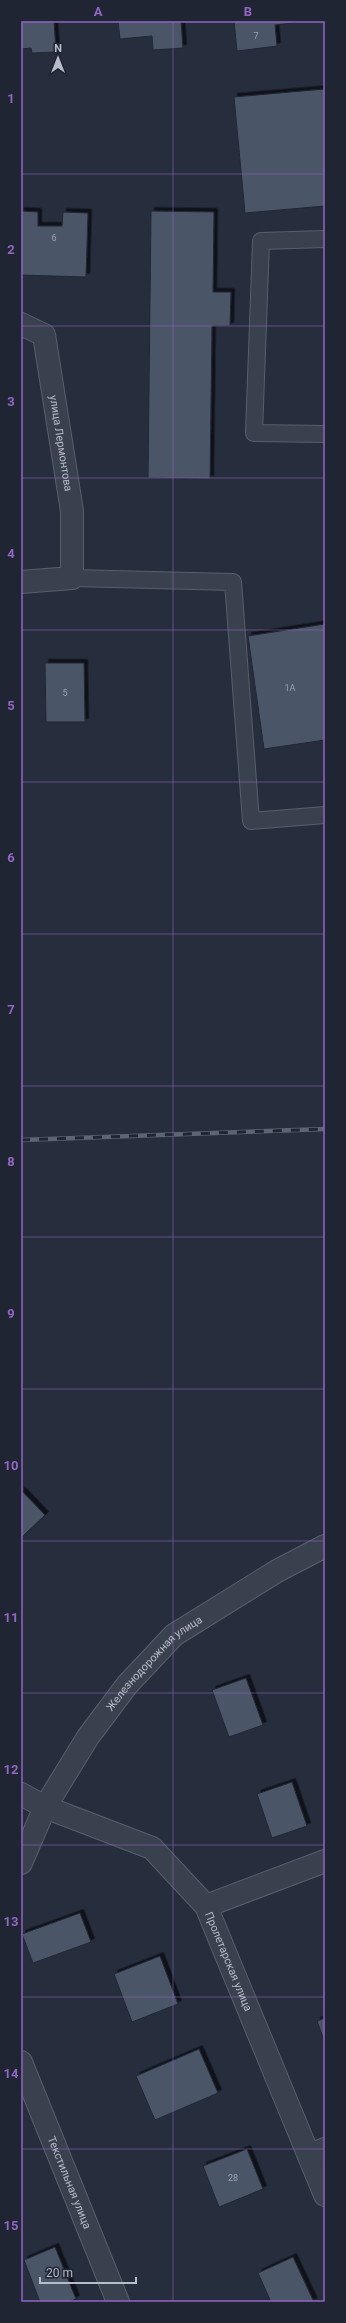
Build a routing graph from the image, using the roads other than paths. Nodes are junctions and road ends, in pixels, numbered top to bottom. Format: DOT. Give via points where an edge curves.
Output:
graph roads {
  1 [pos="325,239"];
  2 [pos="21,324"];
  3 [pos="325,434"];
  4 [pos="72,578"];
  5 [pos="21,582"];
  6 [pos="325,815"];
  7 [pos="325,1546"];
  8 [pos="21,1794"];
  9 [pos="45,1807"];
  10 [pos="325,1860"];
  11 [pos="21,1863"];
  12 [pos="206,1906"];
  13 [pos="21,2062"];
  14 [pos="317,2152"];
  15 [pos="325,2195"];
  16 [pos="118,2302"];
  1 -- 3 [label="lane" via="260,241 254,433"];
  2 -- 4 [label="street, улица Лермонтова" via="44,335 72,511"];
  4 -- 5 [label="street"];
  4 -- 6 [label="lane" via="232,582 251,821"];
  7 -- 9 [label="street, Железнодорожная улица" via="276,1571 174,1635 127,1684 88,1737"];
  8 -- 9 [label="street"];
  9 -- 11 [label="street"];
  9 -- 12 [label="street, Пролетарская улица" via="152,1848"];
  10 -- 12 [label="street"];
  12 -- 14 [label="street, Пролетарская улица"];
  13 -- 16 [label="street, Текстильная улица"];
  14 -- 15 [label="street, Пролетарская улица"];
}
